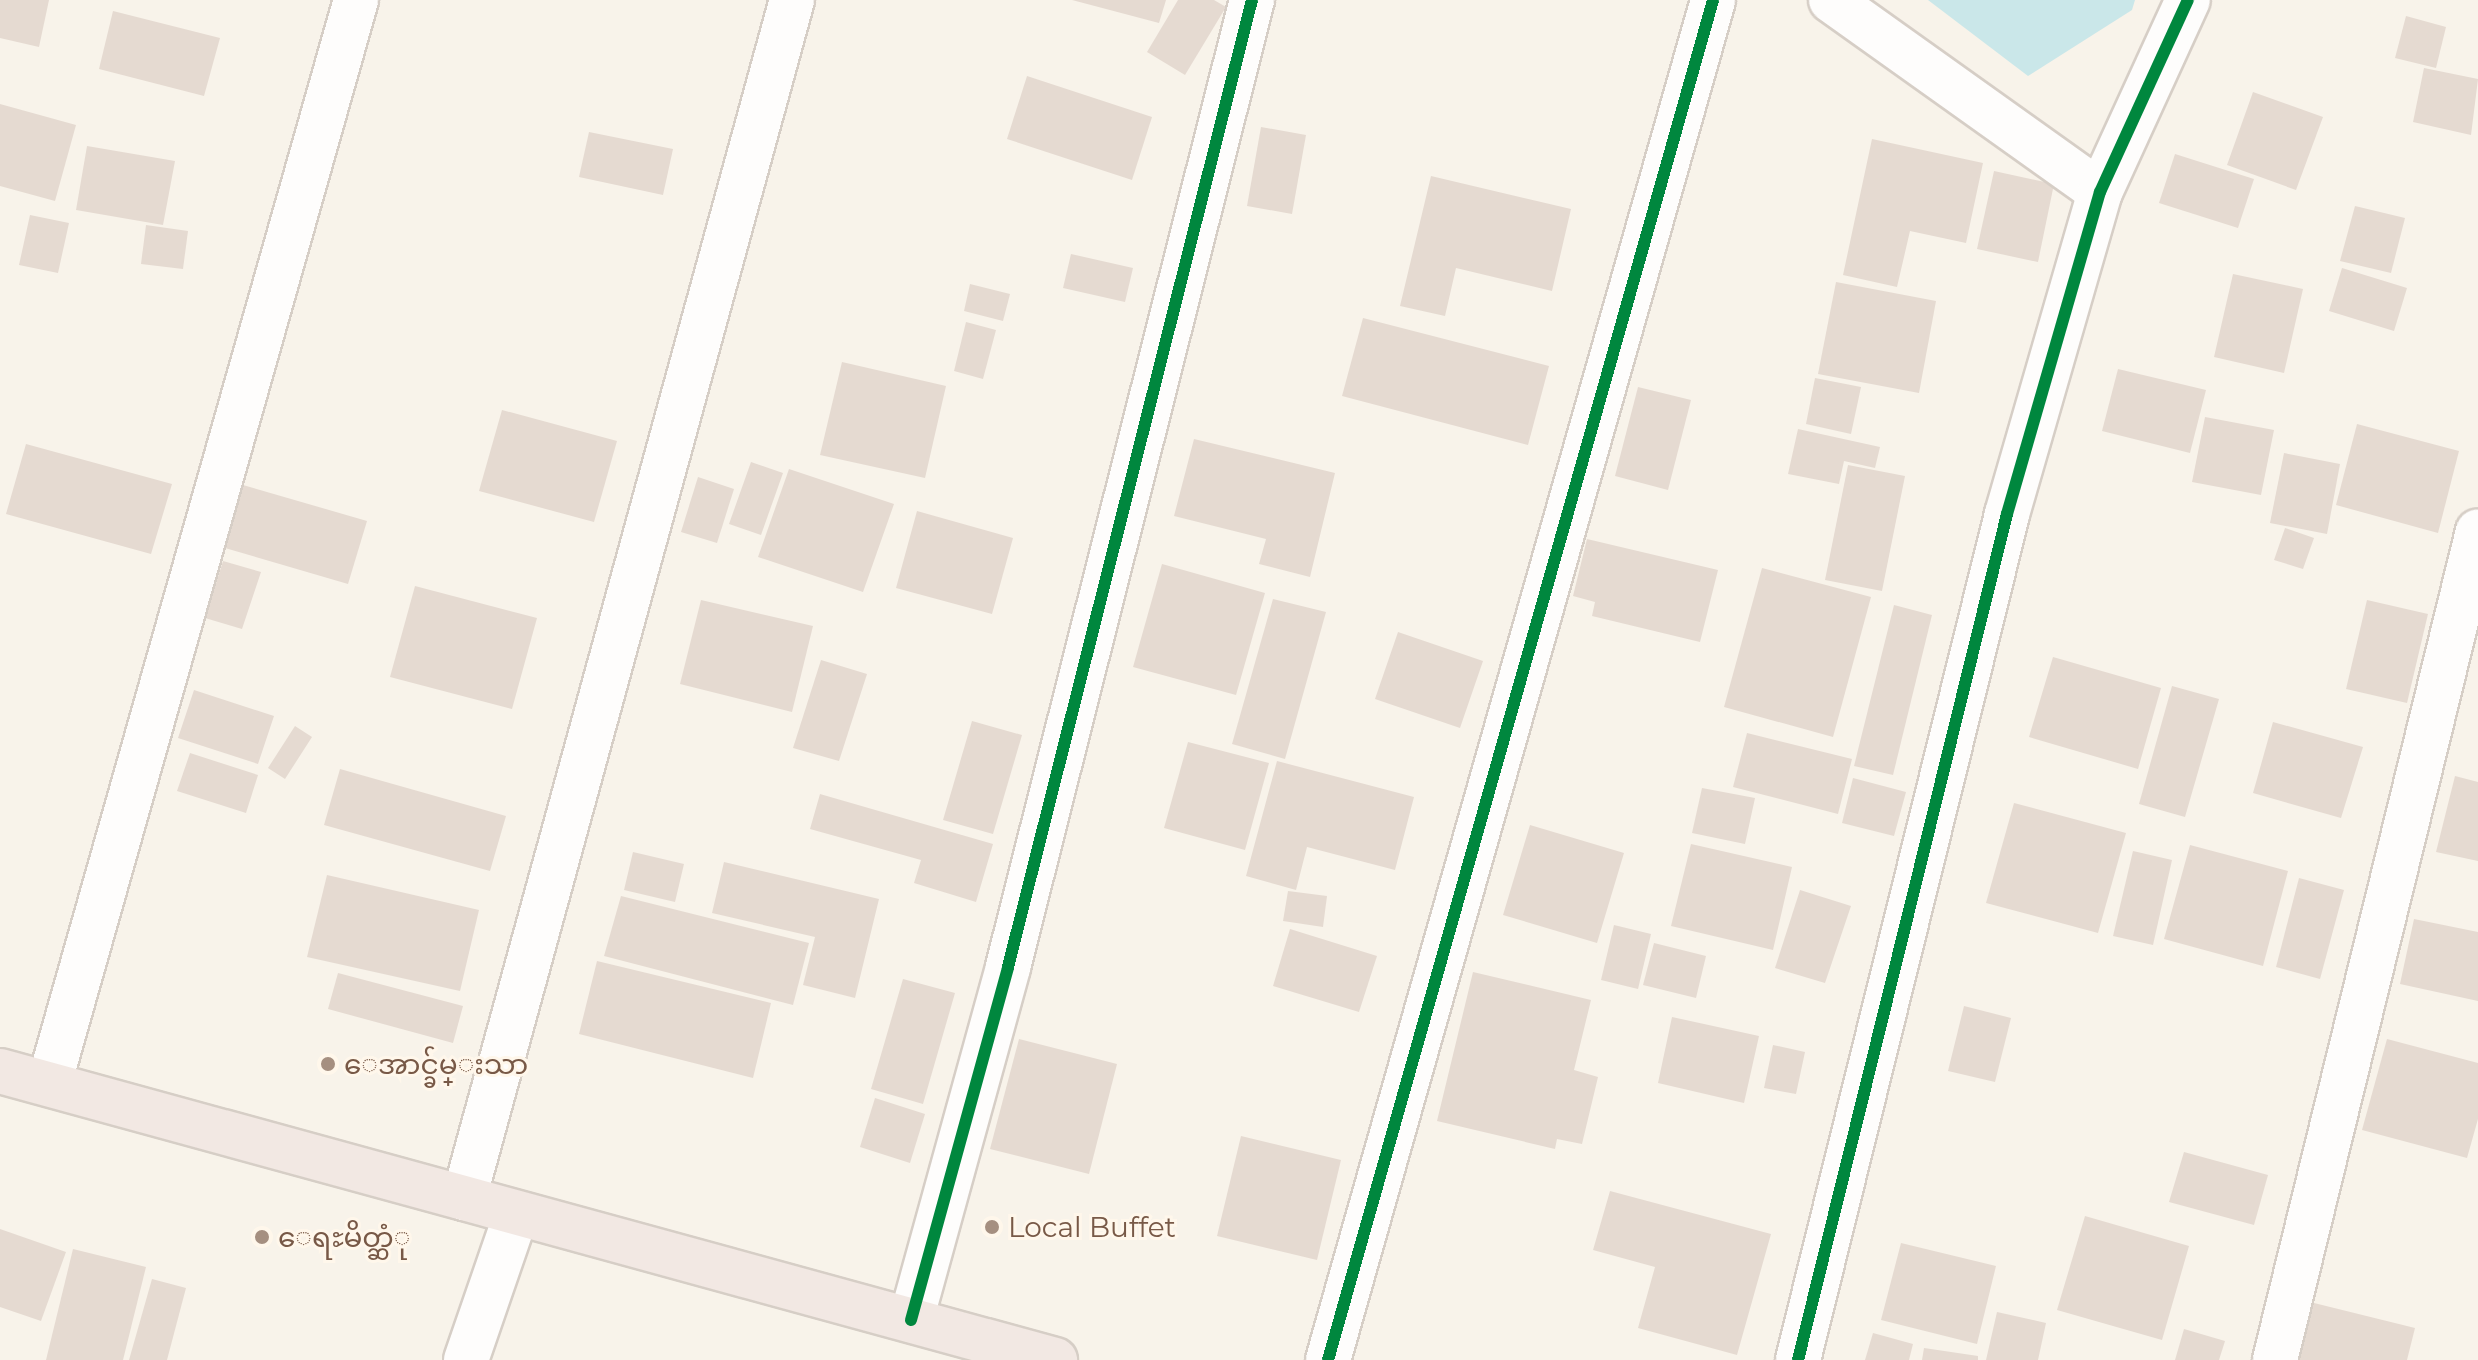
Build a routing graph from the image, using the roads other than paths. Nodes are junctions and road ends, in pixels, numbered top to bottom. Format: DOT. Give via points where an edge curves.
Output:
graph roads {
  1 [pos="356,0"];
  2 [pos="792,0"];
  3 [pos="1252,0"];
  4 [pos="1713,0"];
  5 [pos="1831,0"];
  6 [pos="2188,0"];
  7 [pos="2100,192"];
  8 [pos="2478,531"];
  9 [pos="0,1071"];
  10 [pos="49,1084"];
  11 [pos="464,1198"];
  12 [pos="516,1215"];
  13 [pos="911,1320"];
  14 [pos="466,1360"];
  15 [pos="1055,1360"];
  16 [pos="1328,1360"];
  17 [pos="1798,1360"];
  18 [pos="2275,1360"];
  1 -- 10 [label="street"];
  2 -- 11 [label="street"];
  3 -- 13 [label="street" via="1012,951"];
  4 -- 16 [label="street"];
  5 -- 7 [label="street"];
  6 -- 7 [label="street"];
  7 -- 17 [label="street" via="2007,514"];
  8 -- 18 [label="street"];
  9 -- 10 [label="highway"];
  10 -- 11 [label="highway"];
  11 -- 12 [label="highway"];
  12 -- 13 [label="highway"];
  12 -- 14 [label="street"];
  13 -- 15 [label="highway"];
}
